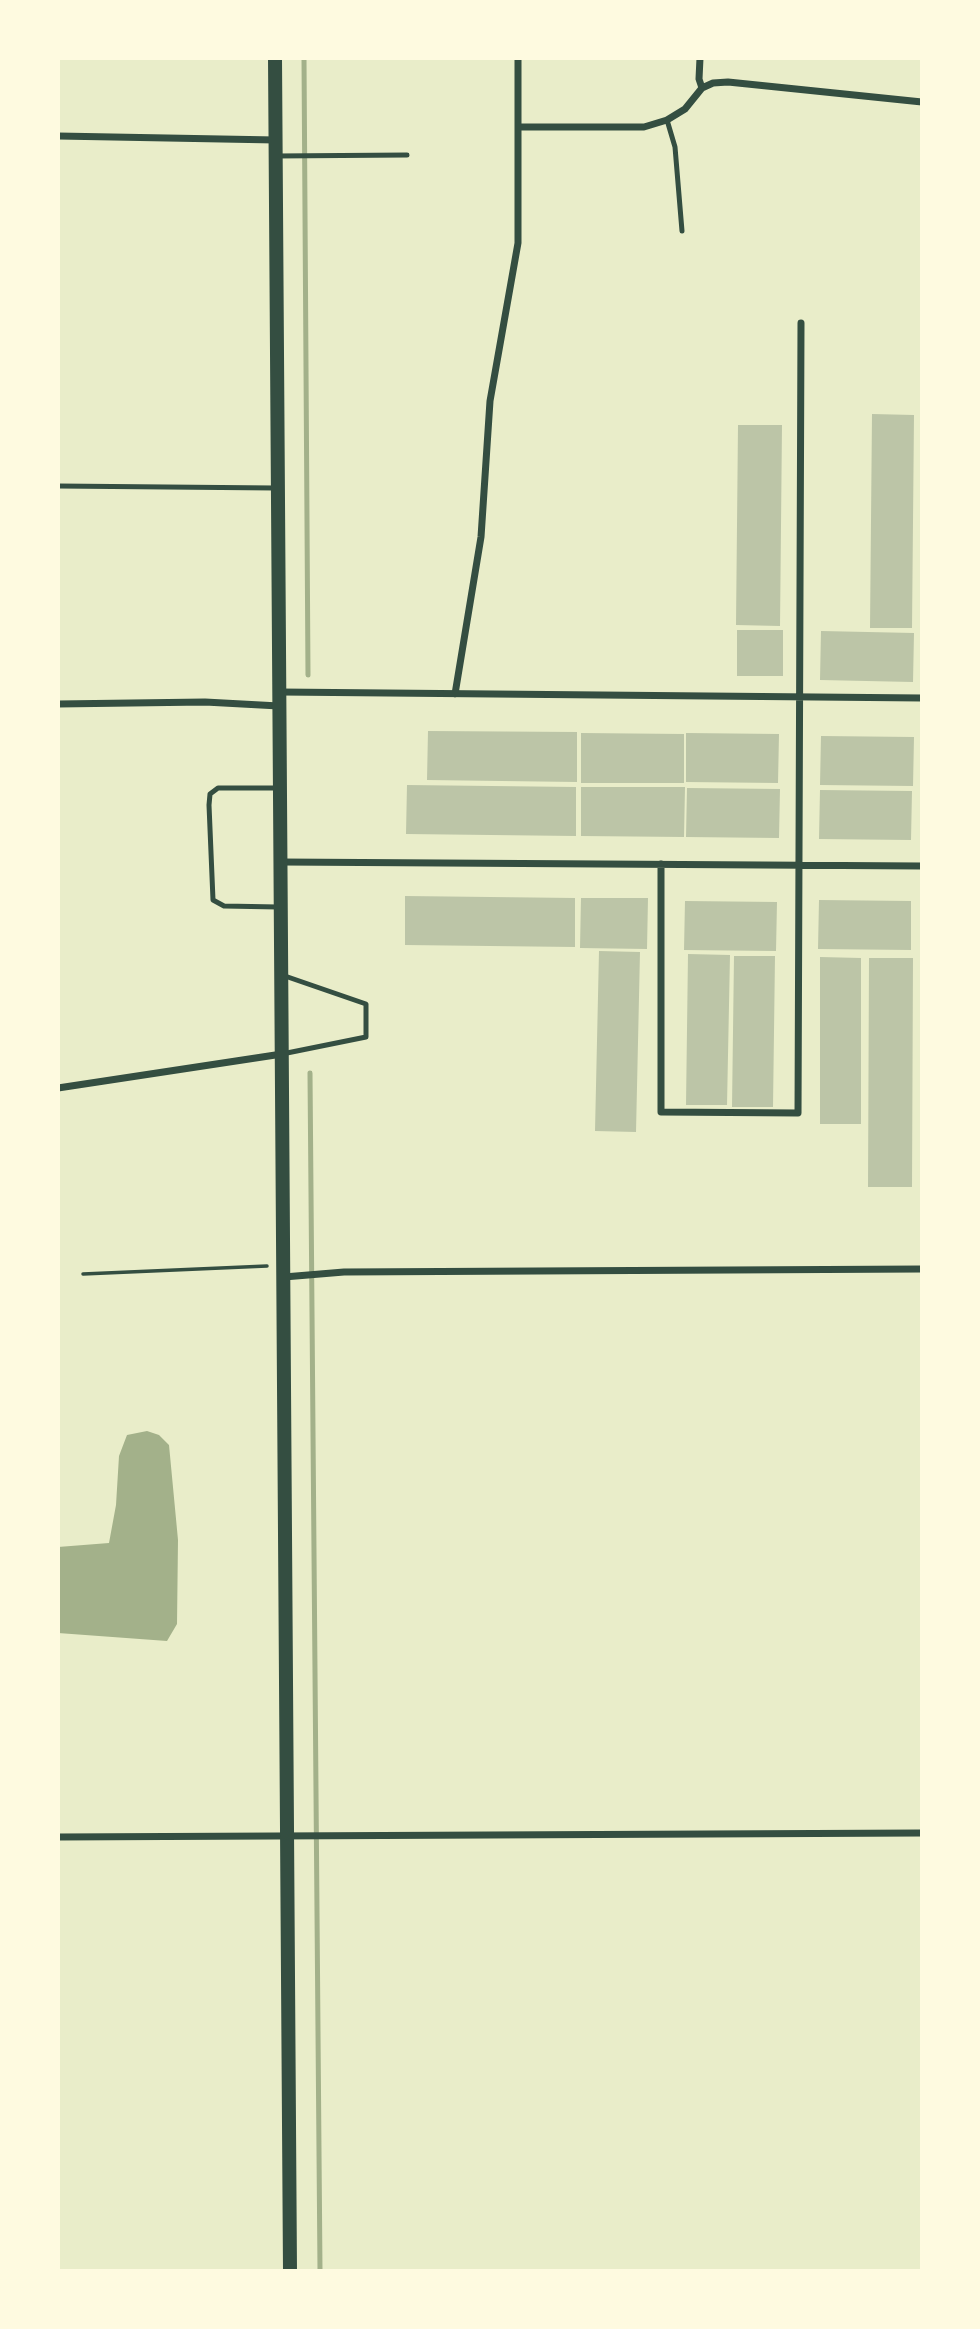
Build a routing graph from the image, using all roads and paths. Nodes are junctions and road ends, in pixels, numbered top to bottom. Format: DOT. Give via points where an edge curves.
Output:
graph roads {
  1 [pos="275,58"];
  2 [pos="518,58"];
  3 [pos="700,58"];
  4 [pos="702,88"];
  5 [pos="922,102"];
  6 [pos="667,120"];
  7 [pos="519,127"];
  8 [pos="58,136"];
  9 [pos="276,140"];
  10 [pos="407,155"];
  11 [pos="279,156"];
  12 [pos="682,231"];
  13 [pos="801,323"];
  14 [pos="58,486"];
  15 [pos="278,488"];
  16 [pos="455,694"];
  17 [pos="800,697"];
  18 [pos="922,698"];
  19 [pos="279,699"];
  20 [pos="58,704"];
  21 [pos="280,788"];
  22 [pos="280,862"];
  23 [pos="661,864"];
  24 [pos="799,865"];
  25 [pos="922,866"];
  26 [pos="281,907"];
  27 [pos="281,975"];
  28 [pos="282,1054"];
  29 [pos="58,1088"];
  30 [pos="922,1269"];
  31 [pos="284,1271"];
  32 [pos="83,1274"];
  33 [pos="922,1833"];
  34 [pos="58,1837"];
  35 [pos="287,1837"];
  36 [pos="290,2271"];
  1 -- 9 [label="main road"];
  2 -- 7 [label="street"];
  3 -- 4 [label="street"];
  4 -- 5 [label="street" via="728,82"];
  4 -- 6 [label="street" via="685,109"];
  6 -- 7 [label="street" via="632,127"];
  6 -- 12 [label="lane" via="675,147"];
  7 -- 16 [label="street" via="517,243 490,401 481,537"];
  8 -- 9 [label="street"];
  9 -- 11 [label="main road"];
  10 -- 11 [label="lane"];
  11 -- 15 [label="main road"];
  13 -- 17 [label="street"];
  14 -- 15 [label="lane"];
  15 -- 19 [label="main road"];
  16 -- 17 [label="street"];
  16 -- 19 [label="street"];
  17 -- 18 [label="street"];
  17 -- 24 [label="street"];
  19 -- 20 [label="street"];
  19 -- 21 [label="main road"];
  21 -- 22 [label="main road"];
  21 -- 26 [label="lane" via="218,788 210,794 209,805 213,900 224,906"];
  22 -- 23 [label="street"];
  22 -- 26 [label="main road"];
  23 -- 24 [label="street"];
  23 -- 24 [label="street" via="661,1112 798,1113"];
  24 -- 25 [label="street"];
  26 -- 27 [label="main road"];
  27 -- 28 [label="main road"];
  27 -- 28 [label="lane" via="366,1004 366,1037"];
  28 -- 29 [label="street"];
  28 -- 31 [label="main road"];
  30 -- 31 [label="street"];
  31 -- 32 [label="path"];
  31 -- 35 [label="main road"];
  33 -- 35 [label="street"];
  34 -- 35 [label="street"];
  35 -- 36 [label="main road"];
}
